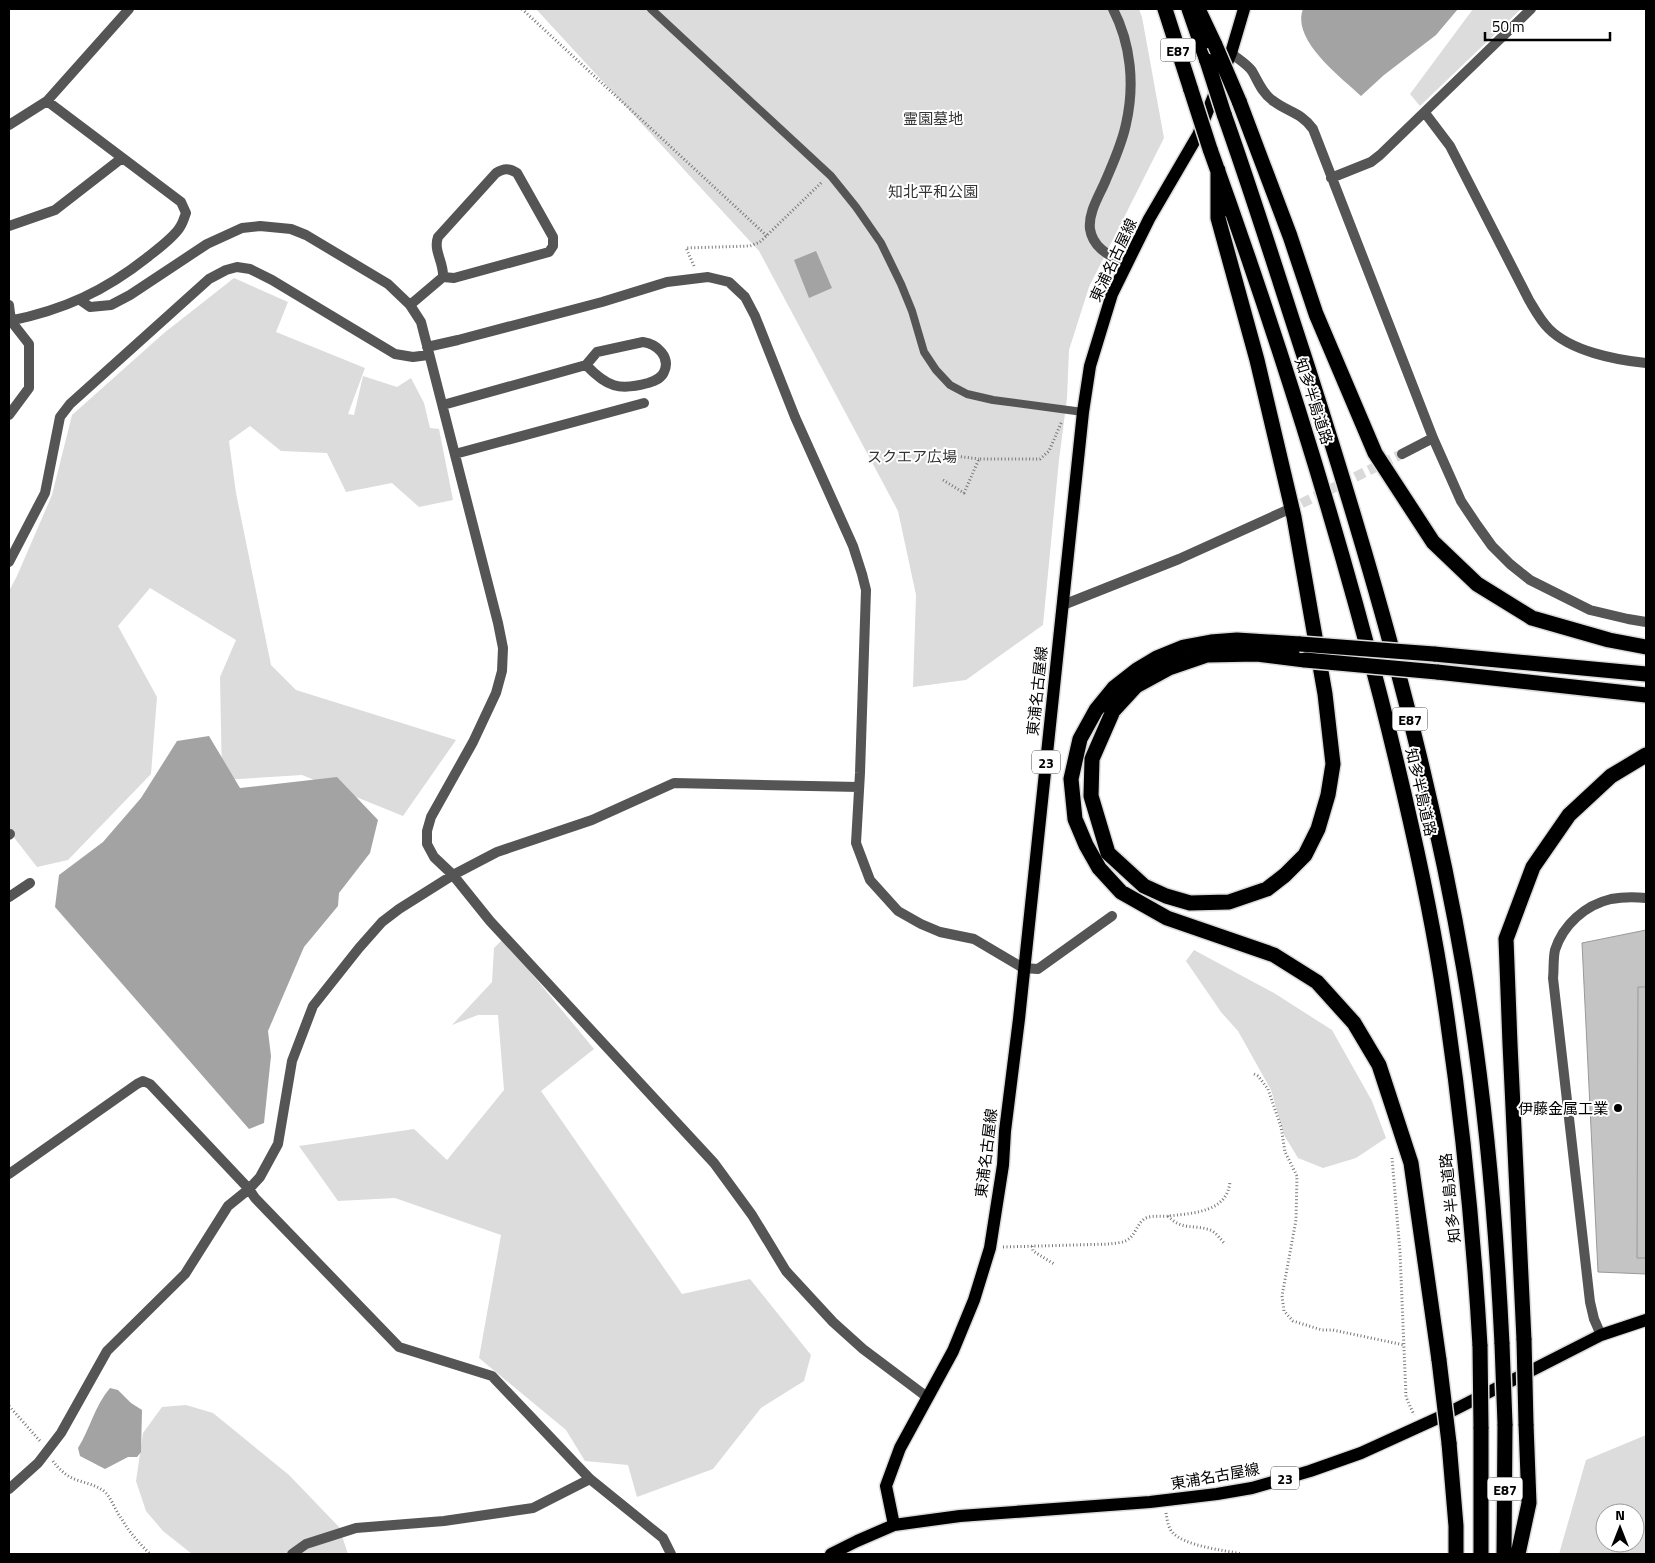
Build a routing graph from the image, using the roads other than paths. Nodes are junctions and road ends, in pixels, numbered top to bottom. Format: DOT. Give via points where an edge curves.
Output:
graph roads {
  1 [pos="129,9"];
  2 [pos="651,9"];
  3 [pos="1113,9"];
  4 [pos="1165,9"];
  5 [pos="1190,9"];
  6 [pos="1198,9"];
  7 [pos="1244,9"];
  8 [pos="1531,9"];
  9 [pos="1231,53"];
  10 [pos="48,101"];
  11 [pos="1425,113"];
  12 [pos="9,125"];
  13 [pos="122,158"];
  14 [pos="1218,170"];
  15 [pos="1331,178"];
  16 [pos="9,226"];
  17 [pos="1127,265"];
  18 [pos="443,277"];
  19 [pos="80,300"];
  20 [pos="9,305"];
  21 [pos="410,305"];
  22 [pos="10,321"];
  23 [pos="428,351"];
  24 [pos="1646,363"];
  25 [pos="586,365"];
  26 [pos="644,403"];
  27 [pos="443,405"];
  28 [pos="1083,412"];
  29 [pos="9,414"];
  30 [pos="1433,438"];
  31 [pos="455,454"];
  32 [pos="1402,454"];
  33 [pos="1285,511"];
  34 [pos="9,562"];
  35 [pos="1063,605"];
  36 [pos="1646,622"];
  37 [pos="1646,647"];
  38 [pos="1646,674"];
  39 [pos="1646,695"];
  40 [pos="1646,755"];
  41 [pos="858,788"];
  42 [pos="453,875"];
  43 [pos="30,884"];
  44 [pos="9,897"];
  45 [pos="1646,898"];
  46 [pos="1112,916"];
  47 [pos="1023,968"];
  48 [pos="9,1174"];
  49 [pos="249,1189"];
  50 [pos="1646,1320"];
  51 [pos="1601,1335"];
  52 [pos="928,1397"];
  53 [pos="590,1480"];
  54 [pos="9,1489"];
  55 [pos="894,1525"];
  56 [pos="292,1554"];
  57 [pos="671,1554"];
  58 [pos="831,1554"];
  59 [pos="1456,1554"];
  60 [pos="1481,1554"];
  61 [pos="1504,1554"];
  62 [pos="1518,1554"];
  1 -- 10 [label="street"];
  2 -- 28 [label="lane" via="830,174 881,243 902,284 924,352 950,385 966,394 993,400"];
  3 -- 17 [label="street" via="1128,47 1129,104 1121,143 1092,214 1090,229 1103,252"];
  4 -- 14 [label="highway, 知多半島道路 / E87, bridge"];
  5 -- 61 [label="highway, 知多半島道路 / E87, bridge" via="1256,204 1385,619 1441,851 1464,971 1484,1113 1502,1344"];
  6 -- 37 [label="highway, bridge" via="1239,101 1316,314 1375,453 1433,542 1477,584 1532,618"];
  7 -- 9 [label="main road, 東浦名古屋線 / 23"];
  8 -- 11 [label="street"];
  9 -- 15 [label="street" via="1250,70 1272,100 1308,122"];
  9 -- 17 [label="main road, 東浦名古屋線 / 23" via="1198,135 1149,219"];
  10 -- 12 [label="street"];
  10 -- 13 [label="street"];
  11 -- 15 [label="street" via="1371,162"];
  11 -- 24 [label="street" via="1450,146 1529,300 1549,330 1564,340 1599,354"];
  13 -- 16 [label="street" via="55,210"];
  13 -- 19 [label="street" via="181,202 186,213 180,228 129,272"];
  14 -- 39 [label="highway, bridge" via="1218,218 1257,360 1294,517 1325,694 1333,764 1318,829 1305,855 1267,889 1229,902 1190,903 1144,886 1108,853 1091,796 1092,759 1113,711 1136,686 1169,668 1207,655 1257,654 1305,660 1437,672"];
  14 -- 60 [label="highway, 知多半島道路 / E87, bridge" via="1336,532 1415,842 1440,975 1459,1114 1476,1282 1480,1346"];
  15 -- 30 [label="street"];
  17 -- 28 [label="main road, 東浦名古屋線 / 23" via="1112,294 1090,366"];
  18 -- 18 [label="street" via="454,278 549,252 553,237 517,173 503,169 496,173 438,237 436,249"];
  18 -- 21 [label="street"];
  19 -- 21 [label="street" via="90,307 111,305 207,244 242,228 260,226 291,229 306,235 388,284"];
  19 -- 22 [label="street"];
  20 -- 22 [label="street"];
  21 -- 23 [label="street" via="421,322"];
  22 -- 29 [label="street" via="29,344 29,388"];
  23 -- 27 [label="street"];
  23 -- 34 [label="street" via="413,357 395,354 250,269 237,267 226,270 209,279 70,404 60,417 45,493"];
  23 -- 41 [label="street" via="667,282 699,278 729,282 745,297 818,472 854,546 866,590"];
  25 -- 25 [label="street" via="598,352 643,342 662,352 665,362 664,373 656,380 622,388 598,378"];
  25 -- 27 [label="street"];
  26 -- 31 [label="street"];
  27 -- 31 [label="street"];
  28 -- 35 [label="main road, 東浦名古屋線 / 23"];
  30 -- 32 [label="street"];
  30 -- 36 [label="street" via="1460,501 1492,546 1510,564 1530,580 1590,610"];
  31 -- 42 [label="street" via="503,648 502,672 496,693 473,742 430,817 427,844"];
  33 -- 35 [label="street"];
  35 -- 47 [label="main road, 東浦名古屋線 / 23"];
  38 -- 59 [label="highway, bridge" via="1300,644 1237,640 1211,642 1184,647 1157,658 1114,688 1096,710 1080,740 1071,779 1076,819 1086,845 1099,868 1121,892 1167,918 1274,955 1317,982 1354,1023 1380,1066 1411,1164 1449,1443"];
  40 -- 62 [label="highway, bridge" via="1611,776 1569,815 1533,866 1506,939 1529,1503"];
  41 -- 42 [label="street" via="674,783 592,820 497,852"];
  41 -- 47 [label="street" via="856,843 870,880 898,911 940,932 974,939"];
  42 -- 49 [label="street" via="382,922 313,1006 292,1061 278,1144 260,1177"];
  42 -- 52 [label="street" via="490,921 714,1163 786,1270 809,1296 863,1349"];
  43 -- 44 [label="street"];
  45 -- 51 [label="street" via="1611,899 1593,906 1578,915 1568,927 1555,952 1553,978 1590,1302"];
  46 -- 47 [label="street" via="1038,969"];
  47 -- 52 [label="main road, 東浦名古屋線 / 23" via="1003,1164 990,1248 974,1300 953,1351"];
  48 -- 49 [label="street" via="143,1081 150,1084"];
  49 -- 53 [label="street" via="399,1347 492,1376"];
  49 -- 54 [label="street" via="228,1206 184,1274 107,1351 61,1433 38,1463"];
  50 -- 51 [label="main road, 東浦名古屋線 / 23"];
  51 -- 55 [label="main road, 東浦名古屋線 / 23" via="1361,1453 1252,1488 1165,1501 960,1516"];
  52 -- 55 [label="main road, 東浦名古屋線 / 23" via="900,1448 886,1486"];
  53 -- 56 [label="street" via="533,1508 356,1528 306,1544"];
  53 -- 57 [label="street" via="663,1538"];
  55 -- 58 [label="main road"];
}
